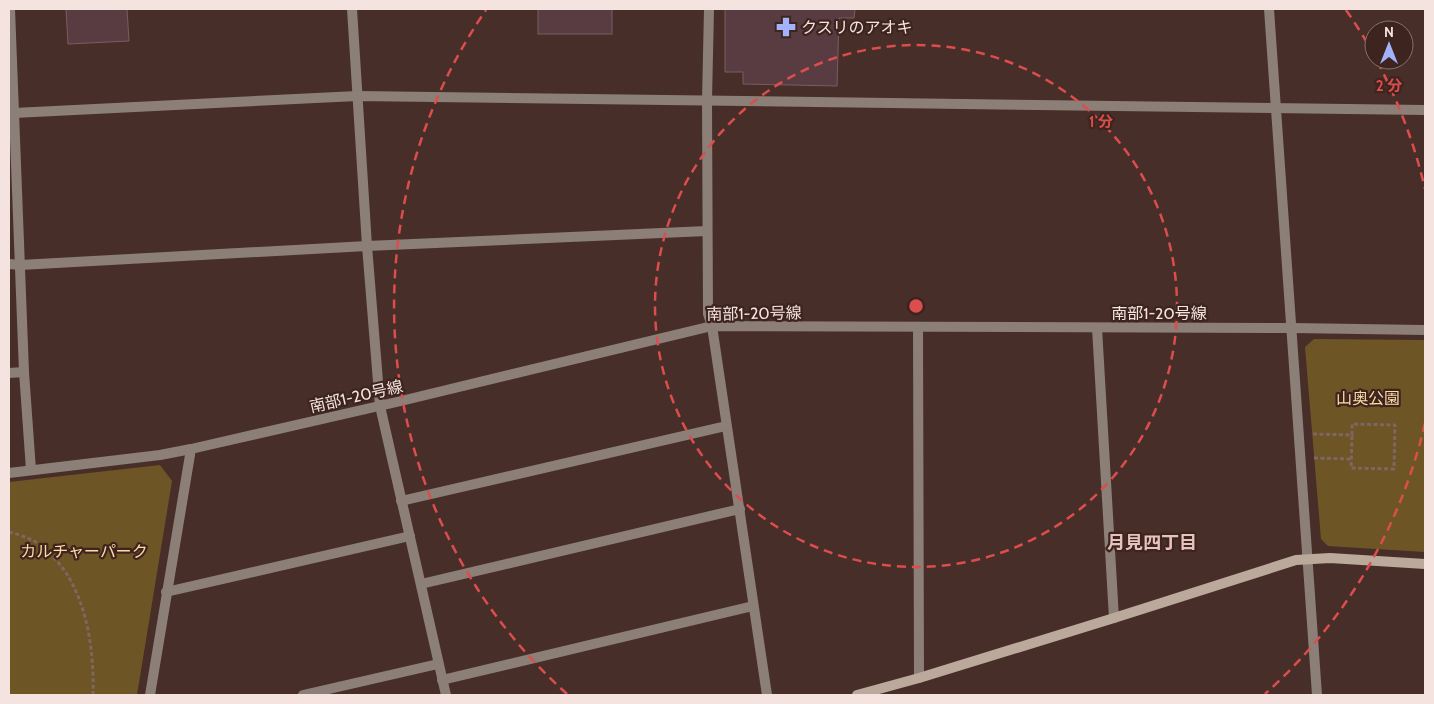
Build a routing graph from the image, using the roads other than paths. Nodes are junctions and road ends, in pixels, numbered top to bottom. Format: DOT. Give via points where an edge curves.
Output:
graph roads {
  1 [pos="10,9"];
  2 [pos="352,9"];
  3 [pos="709,9"];
  4 [pos="1269,9"];
  5 [pos="357,96"];
  6 [pos="707,100"];
  7 [pos="1276,108"];
  8 [pos="1425,110"];
  9 [pos="14,113"];
  10 [pos="707,231"];
  11 [pos="367,246"];
  12 [pos="9,264"];
  13 [pos="20,265"];
  14 [pos="712,326"];
  15 [pos="918,327"];
  16 [pos="1097,328"];
  17 [pos="1292,328"];
  18 [pos="1425,330"];
  19 [pos="24,372"];
  20 [pos="9,373"];
  21 [pos="380,406"];
  22 [pos="726,426"];
  23 [pos="190,449"];
  24 [pos="31,470"];
  25 [pos="9,473"];
  26 [pos="401,501"];
  27 [pos="740,509"];
  28 [pos="410,536"];
  29 [pos="1308,558"];
  30 [pos="1425,564"];
  31 [pos="421,584"];
  32 [pos="166,592"];
  33 [pos="753,606"];
  34 [pos="1114,618"];
  35 [pos="438,664"];
  36 [pos="919,678"];
  37 [pos="442,680"];
  38 [pos="150,695"];
  39 [pos="303,695"];
  40 [pos="446,695"];
  41 [pos="766,695"];
  42 [pos="857,695"];
  43 [pos="1317,695"];
  1 -- 9 [label="street"];
  2 -- 5 [label="street"];
  3 -- 6 [label="street"];
  4 -- 7 [label="street"];
  5 -- 6 [label="street"];
  5 -- 9 [label="street"];
  5 -- 11 [label="street"];
  6 -- 7 [label="street"];
  6 -- 10 [label="street"];
  7 -- 8 [label="street"];
  7 -- 17 [label="street"];
  9 -- 13 [label="street"];
  10 -- 11 [label="street"];
  10 -- 14 [label="street" via="708,314"];
  11 -- 13 [label="street"];
  11 -- 21 [label="street"];
  12 -- 13 [label="street"];
  13 -- 19 [label="street"];
  14 -- 15 [label="street, 南部1-20号線"];
  14 -- 21 [label="street, 南部1-20号線"];
  14 -- 22 [label="street"];
  15 -- 16 [label="street, 南部1-20号線"];
  15 -- 36 [label="street"];
  16 -- 17 [label="street, 南部1-20号線"];
  16 -- 34 [label="street"];
  17 -- 18 [label="street, 南部1-20号線"];
  17 -- 29 [label="street"];
  19 -- 20 [label="street"];
  19 -- 24 [label="street"];
  21 -- 23 [label="street, 南部1-20号線"];
  21 -- 26 [label="street"];
  22 -- 26 [label="street"];
  22 -- 27 [label="street"];
  23 -- 24 [label="street, 南部1-20号線"];
  23 -- 32 [label="street"];
  24 -- 25 [label="street, 南部1-20号線"];
  26 -- 28 [label="street"];
  27 -- 31 [label="street"];
  27 -- 33 [label="street"];
  28 -- 31 [label="street"];
  28 -- 32 [label="street"];
  29 -- 30 [label="street"];
  29 -- 34 [label="street"];
  29 -- 43 [label="street"];
  31 -- 35 [label="street"];
  32 -- 38 [label="street"];
  33 -- 37 [label="street"];
  33 -- 41 [label="street"];
  34 -- 36 [label="street"];
  35 -- 37 [label="street"];
  35 -- 39 [label="street"];
  36 -- 42 [label="street"];
  37 -- 40 [label="street"];
}
